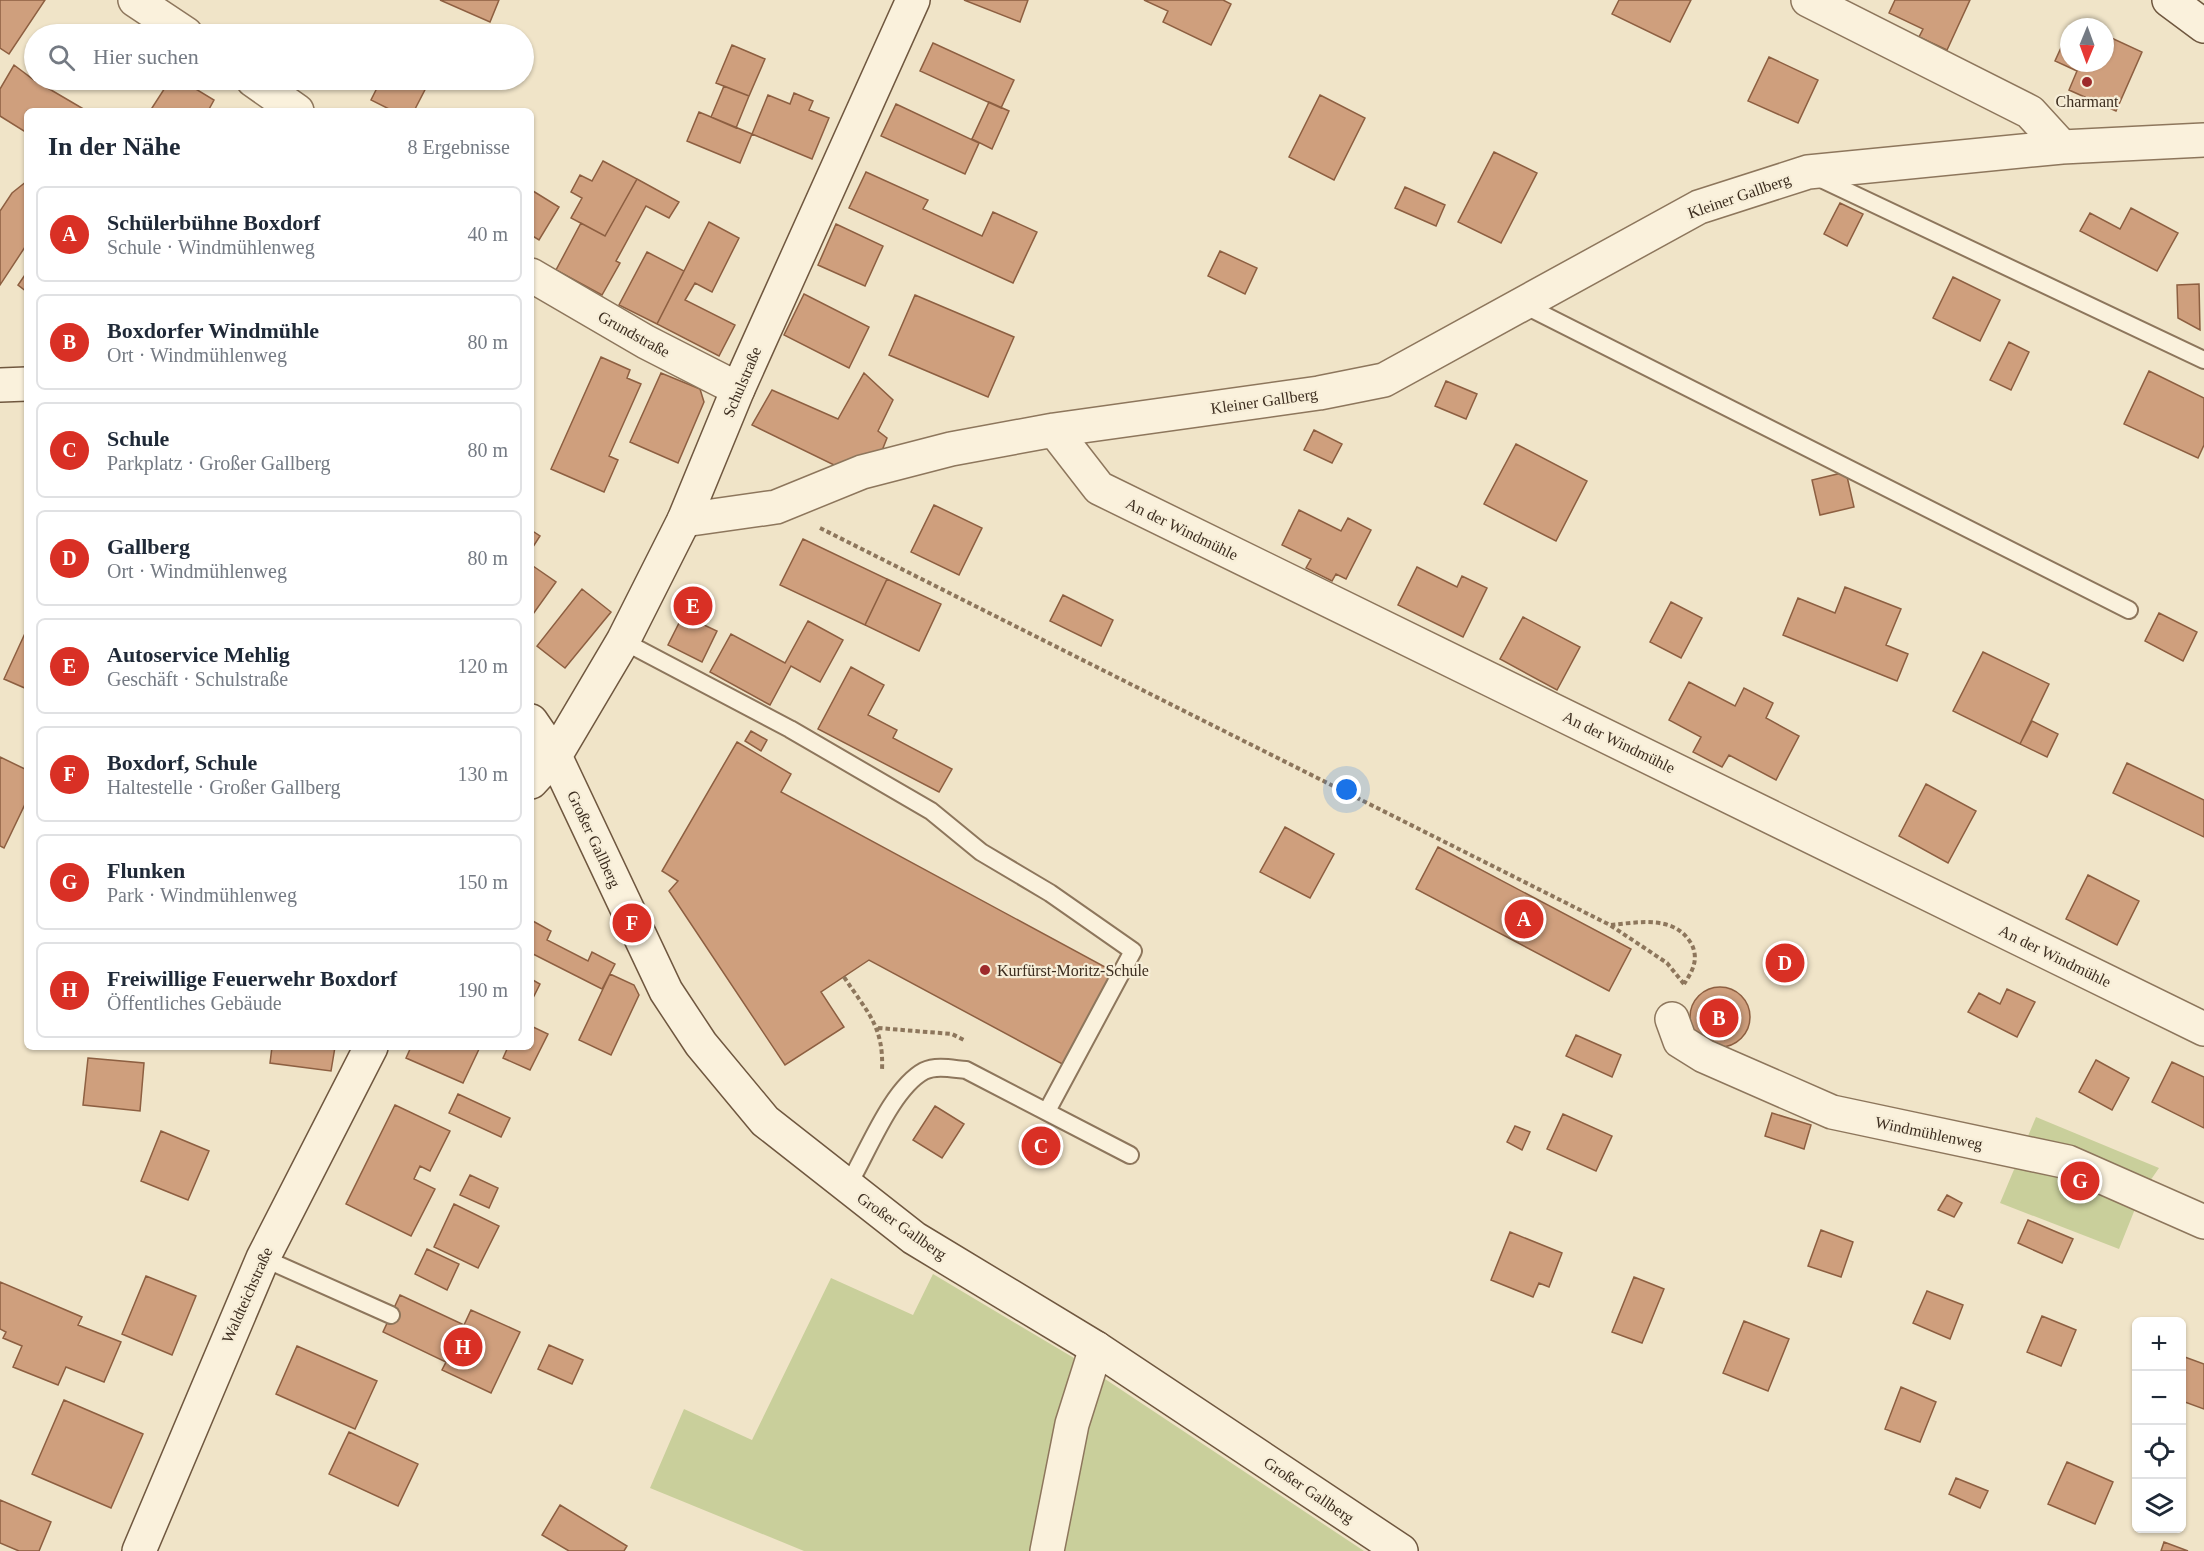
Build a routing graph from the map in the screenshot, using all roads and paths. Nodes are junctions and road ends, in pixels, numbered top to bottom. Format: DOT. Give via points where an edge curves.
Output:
graph roads {
  1 [pos="135,0"];
  2 [pos="913,0"];
  3 [pos="1808,0"];
  4 [pos="2169,0"];
  5 [pos="171,24"];
  6 [pos="2204,26"];
  7 [pos="267,90"];
  8 [pos="293,108"];
  9 [pos="2204,140"];
  10 [pos="2062,147"];
  11 [pos="1808,172"];
  12 [pos="534,277"];
  13 [pos="1522,304"];
  14 [pos="2204,360"];
  15 [pos="24,384"];
  16 [pos="0,385"];
  17 [pos="738,389"];
  18 [pos="1054,430"];
  19 [pos="776,507"];
  20 [pos="684,520"];
  21 [pos="2129,610"];
  22 [pos="623,641"];
  23 [pos="534,725"];
  24 [pos="555,756"];
  25 [pos="534,779"];
  26 [pos="1610,926"];
  27 [pos="844,976"];
  28 [pos="1672,1019"];
  29 [pos="2204,1029"];
  30 [pos="883,1046"];
  31 [pos="369,1050"];
  32 [pos="1047,1111"];
  33 [pos="1130,1155"];
  34 [pos="848,1187"];
  35 [pos="2204,1222"];
  36 [pos="262,1258"];
  37 [pos="391,1315"];
  38 [pos="1096,1348"];
  39 [pos="139,1551"];
  40 [pos="1047,1551"];
  41 [pos="1401,1551"];
  1 -- 5 [label="street"];
  2 -- 17 [label="street, Schulstraße"];
  3 -- 10 [label="street" via="2030,112"];
  4 -- 6 [label="street"];
  7 -- 8 [label="street"];
  9 -- 10 [label="street, Kleiner Gallberg"];
  10 -- 11 [label="street, Kleiner Gallberg"];
  11 -- 13 [label="street, Kleiner Gallberg" via="1699,207"];
  11 -- 14 [label="lane, Kleiner Gallberg"];
  12 -- 17 [label="street, Grundstraße" via="646,342"];
  13 -- 18 [label="street, Kleiner Gallberg" via="1384,380 1319,393"];
  13 -- 21 [label="lane"];
  15 -- 16 [label="street"];
  17 -- 20 [label="street, Schulstraße"];
  18 -- 19 [label="street, Kleiner Gallberg" via="951,449 862,472"];
  18 -- 29 [label="street, An der Windmühle" via="1099,488"];
  19 -- 20 [label="street, Kleiner Gallberg"];
  19 -- 26 [label="path"];
  20 -- 22 [label="street, Schulstraße"];
  22 -- 24 [label="street, Schulstraße"];
  22 -- 32 [label="lane" via="790,729 930,811 981,852 1050,893 1133,951"];
  23 -- 24 [label="street, Großer Gallberg"];
  24 -- 25 [label="street"];
  24 -- 34 [label="street, Großer Gallberg" via="661,981 701,1044 765,1121"];
  26 -- 26 [label="path" via="1666,923 1685,934 1695,952 1694,968 1684,984 1666,963"];
  27 -- 30 [label="path" via="878,1028"];
  28 -- 35 [label="street, Windmühlenweg" via="1680,1041 1704,1056 1832,1112 2068,1162"];
  31 -- 36 [label="street, Waldteichstraße"];
  32 -- 33 [label="lane"];
  32 -- 34 [label="lane" via="966,1070 926,1070 898,1096"];
  34 -- 38 [label="street, Großer Gallberg" via="914,1238"];
  36 -- 37 [label="lane"];
  36 -- 39 [label="street, Waldteichstraße"];
  38 -- 40 [label="street" via="1072,1424"];
  38 -- 41 [label="street, Großer Gallberg"];
}
